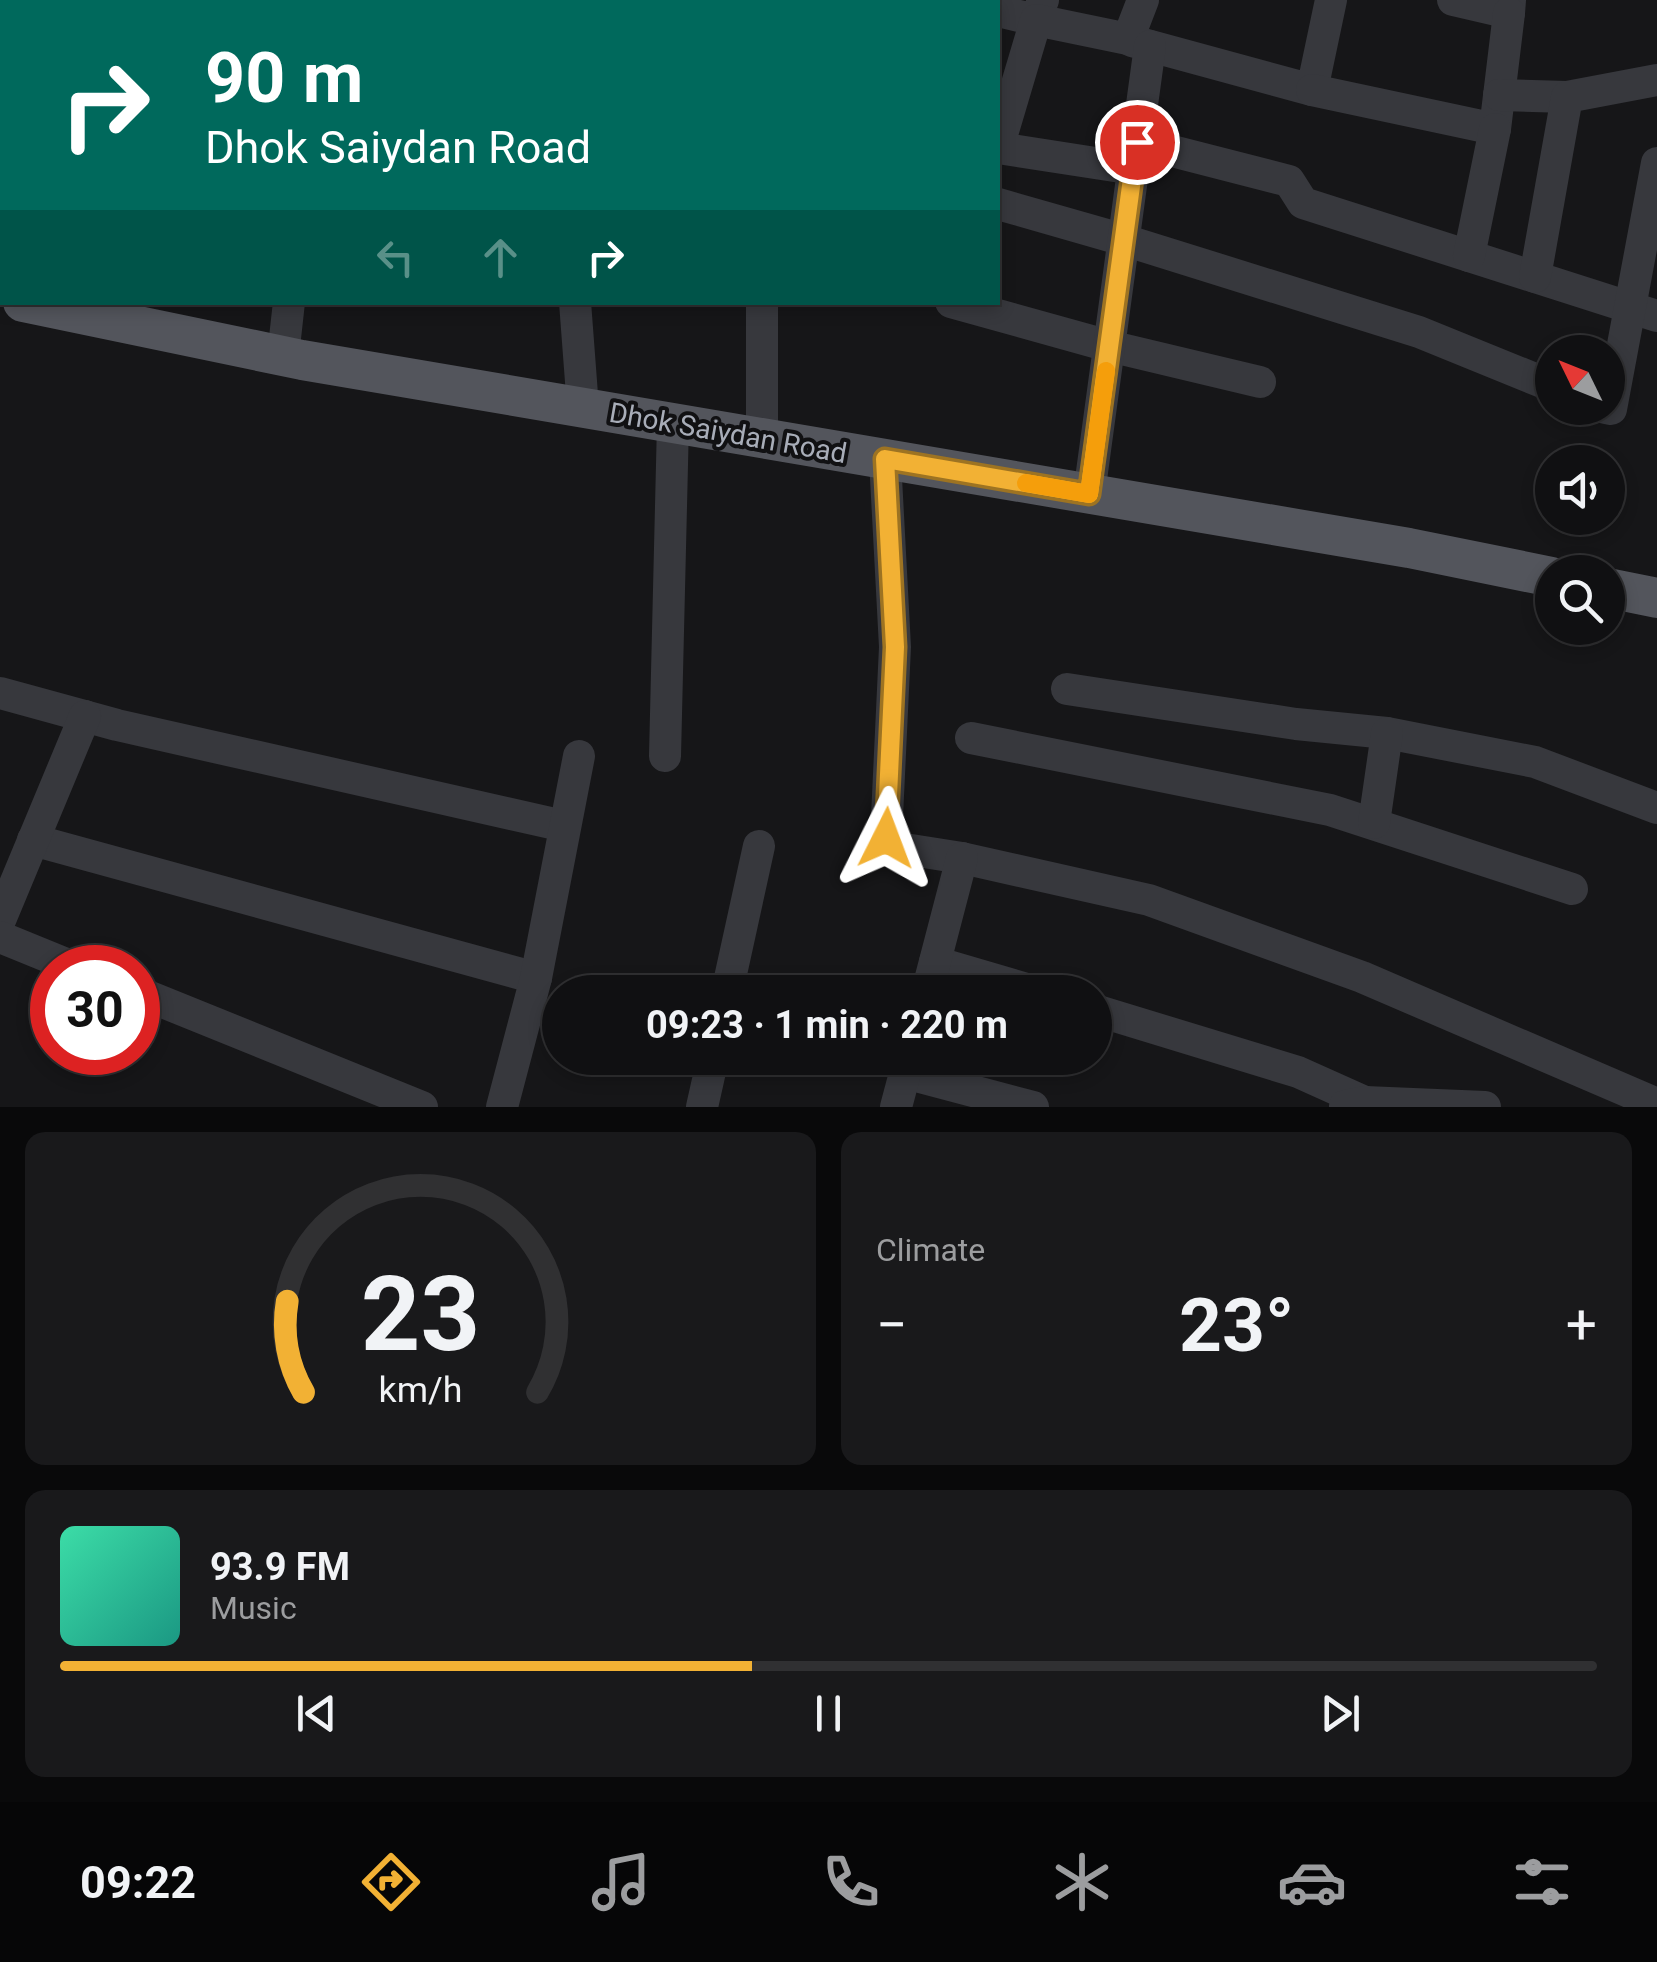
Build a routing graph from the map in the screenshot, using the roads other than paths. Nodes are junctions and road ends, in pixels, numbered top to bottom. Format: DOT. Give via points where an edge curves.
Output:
graph roads {
  1 [pos="1143,0"];
  2 [pos="1331,0"];
  3 [pos="1453,0"];
  4 [pos="1510,6"];
  5 [pos="1040,10"];
  6 [pos="1000,12"];
  7 [pos="1139,42"];
  8 [pos="1657,80"];
  9 [pos="1312,90"];
  10 [pos="1500,95"];
  11 [pos="1567,97"];
  12 [pos="1002,114"];
  13 [pos="1495,129"];
  14 [pos="1000,148"];
  15 [pos="1136,156"];
  16 [pos="1657,162"];
  17 [pos="1000,205"];
  18 [pos="1652,215"];
  19 [pos="1124,240"];
  20 [pos="1469,256"];
  21 [pos="1535,277"];
  22 [pos="47,305"];
  23 [pos="289,305"];
  24 [pos="575,305"];
  25 [pos="762,305"];
  26 [pos="962,305"];
  27 [pos="81,309"];
  28 [pos="1643,311"];
  29 [pos="1110,346"];
  30 [pos="283,356"];
  31 [pos="1625,367"];
  32 [pos="1535,379"];
  33 [pos="1260,382"];
  34 [pos="583,408"];
  35 [pos="673,423"];
  36 [pos="762,438"];
  37 [pos="885,459"];
  38 [pos="1089,494"];
  39 [pos="1535,574"];
  40 [pos="1625,591"];
  41 [pos="1657,598"];
  42 [pos="1067,689"];
  43 [pos="0,693"];
  44 [pos="84,716"];
  45 [pos="1387,733"];
  46 [pos="971,738"];
  47 [pos="579,756"];
  48 [pos="665,756"];
  49 [pos="1657,808"];
  50 [pos="1374,823"];
  51 [pos="564,826"];
  52 [pos="33,840"];
  53 [pos="759,846"];
  54 [pos="962,858"];
  55 [pos="1572,889"];
  56 [pos="0,920"];
  57 [pos="0,937"];
  58 [pos="30,949"];
  59 [pos="731,975"];
  60 [pos="932,975"];
  61 [pos="536,978"];
  62 [pos="160,1001"];
  63 [pos="1112,1015"];
  64 [pos="709,1075"];
  65 [pos="904,1075"];
  66 [pos="937,1075"];
  67 [pos="1353,1104"];
  68 [pos="1657,1104"];
  69 [pos="422,1107"];
  70 [pos="502,1107"];
  71 [pos="702,1107"];
  72 [pos="896,1107"];
  73 [pos="1032,1107"];
  74 [pos="1474,1107"];
  75 [pos="1485,1107"];
  1 -- 7 [label="street"];
  2 -- 9 [label="street"];
  3 -- 4 [label="street"];
  4 -- 10 [label="street"];
  5 -- 6 [label="street"];
  5 -- 7 [label="street"];
  5 -- 12 [label="street"];
  7 -- 9 [label="street"];
  7 -- 15 [label="street"];
  8 -- 11 [label="street"];
  9 -- 13 [label="street"];
  10 -- 11 [label="street"];
  10 -- 13 [label="street"];
  11 -- 21 [label="street"];
  13 -- 20 [label="street"];
  14 -- 15 [label="street"];
  15 -- 19 [label="street"];
  15 -- 20 [label="street" via="1289,181 1303,203"];
  16 -- 18 [label="street"];
  17 -- 19 [label="street"];
  18 -- 28 [label="street" via="1634,290"];
  19 -- 29 [label="street"];
  19 -- 32 [label="street" via="1419,332"];
  20 -- 21 [label="street"];
  21 -- 28 [label="street"];
  22 -- 27 [label="main road, Dhok Saiydan Road"];
  23 -- 30 [label="street"];
  24 -- 34 [label="street"];
  25 -- 36 [label="street"];
  26 -- 29 [label="street"];
  27 -- 30 [label="main road, Dhok Saiydan Road"];
  28 -- 31 [label="street"];
  29 -- 33 [label="street"];
  29 -- 38 [label="street"];
  30 -- 34 [label="main road, Dhok Saiydan Road"];
  34 -- 35 [label="main road, Dhok Saiydan Road"];
  35 -- 36 [label="main road, Dhok Saiydan Road"];
  35 -- 48 [label="street"];
  36 -- 37 [label="main road, Dhok Saiydan Road"];
  37 -- 38 [label="main road, Dhok Saiydan Road"];
  37 -- 54 [label="street" via="895,647 886,838 892,846"];
  38 -- 39 [label="main road, Dhok Saiydan Road"];
  40 -- 41 [label="main road"];
  42 -- 45 [label="street"];
  43 -- 44 [label="street"];
  44 -- 51 [label="street"];
  44 -- 52 [label="street"];
  45 -- 49 [label="street" via="1535,762"];
  45 -- 50 [label="street"];
  46 -- 50 [label="street"];
  47 -- 51 [label="street"];
  50 -- 55 [label="street"];
  51 -- 61 [label="street"];
  52 -- 56 [label="street"];
  52 -- 61 [label="street"];
  53 -- 59 [label="street"];
  54 -- 60 [label="street"];
  54 -- 68 [label="street" via="1149,900 1362,977"];
  57 -- 58 [label="street"];
  61 -- 70 [label="street"];
  62 -- 69 [label="street"];
  63 -- 67 [label="street" via="1298,1072"];
  64 -- 71 [label="street"];
  65 -- 72 [label="street"];
  66 -- 73 [label="street"];
  67 -- 74 [label="street"];
  74 -- 75 [label="street"];
}
